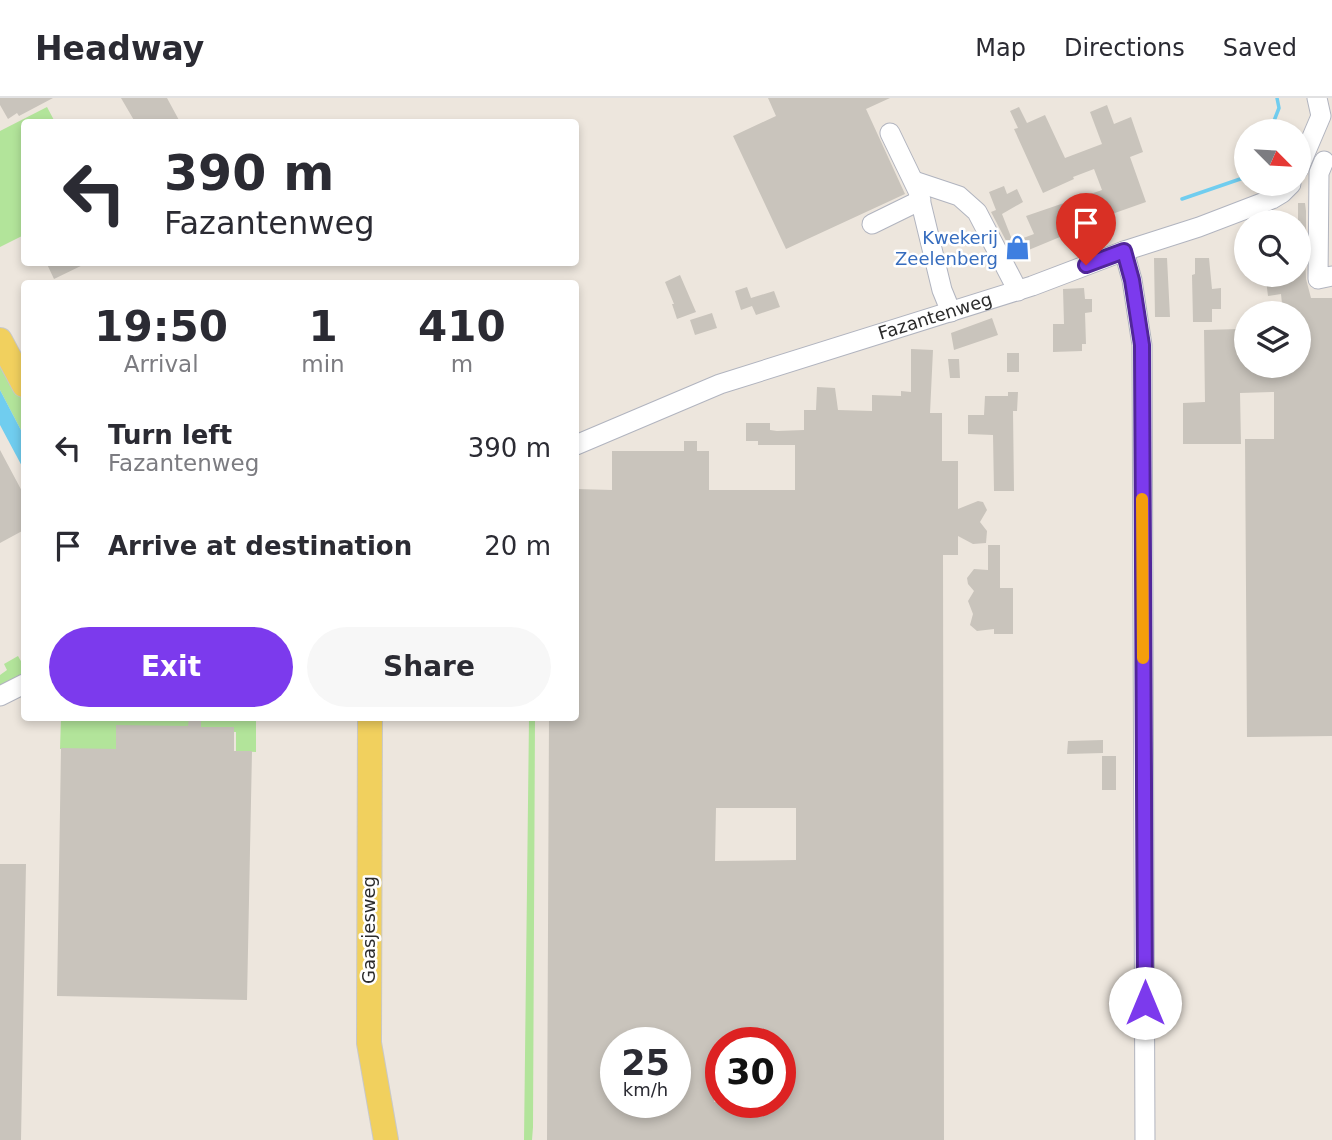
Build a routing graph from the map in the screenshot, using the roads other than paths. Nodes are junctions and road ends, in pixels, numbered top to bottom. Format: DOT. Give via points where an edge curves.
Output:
graph roads {
  1 [pos="1317,98"];
  2 [pos="890,133"];
  3 [pos="1315,162"];
  4 [pos="914,181"];
  5 [pos="1277,196"];
  6 [pos="921,200"];
  7 [pos="1325,221"];
  8 [pos="872,224"];
  9 [pos="1124,251"];
  10 [pos="1325,253"];
  11 [pos="1332,276"];
  12 [pos="1018,291"];
  13 [pos="951,312"];
  14 [pos="0,340"];
  15 [pos="21,379"];
  16 [pos="579,444"];
  17 [pos="21,686"];
  18 [pos="0,696"];
  19 [pos="370,721"];
  20 [pos="386,1140"];
  21 [pos="1145,1140"];
  1 -- 3 [label="street" via="1321,116"];
  2 -- 4 [label="street"];
  3 -- 7 [label="street"];
  4 -- 6 [label="street"];
  4 -- 12 [label="street" via="959,196 977,212"];
  5 -- 9 [label="street, Fazantenweg" via="1199,228"];
  6 -- 8 [label="street"];
  6 -- 13 [label="street"];
  7 -- 10 [label="street"];
  9 -- 12 [label="street, Fazantenweg"];
  9 -- 21 [label="street" via="1142,345"];
  10 -- 11 [label="street" via="1318,279"];
  12 -- 13 [label="street, Fazantenweg"];
  13 -- 16 [label="street, Fazantenweg" via="720,384"];
  14 -- 15 [label="main road"];
  17 -- 18 [label="street"];
  19 -- 20 [label="main road, Gaasjesweg" via="369,1043"];
}
